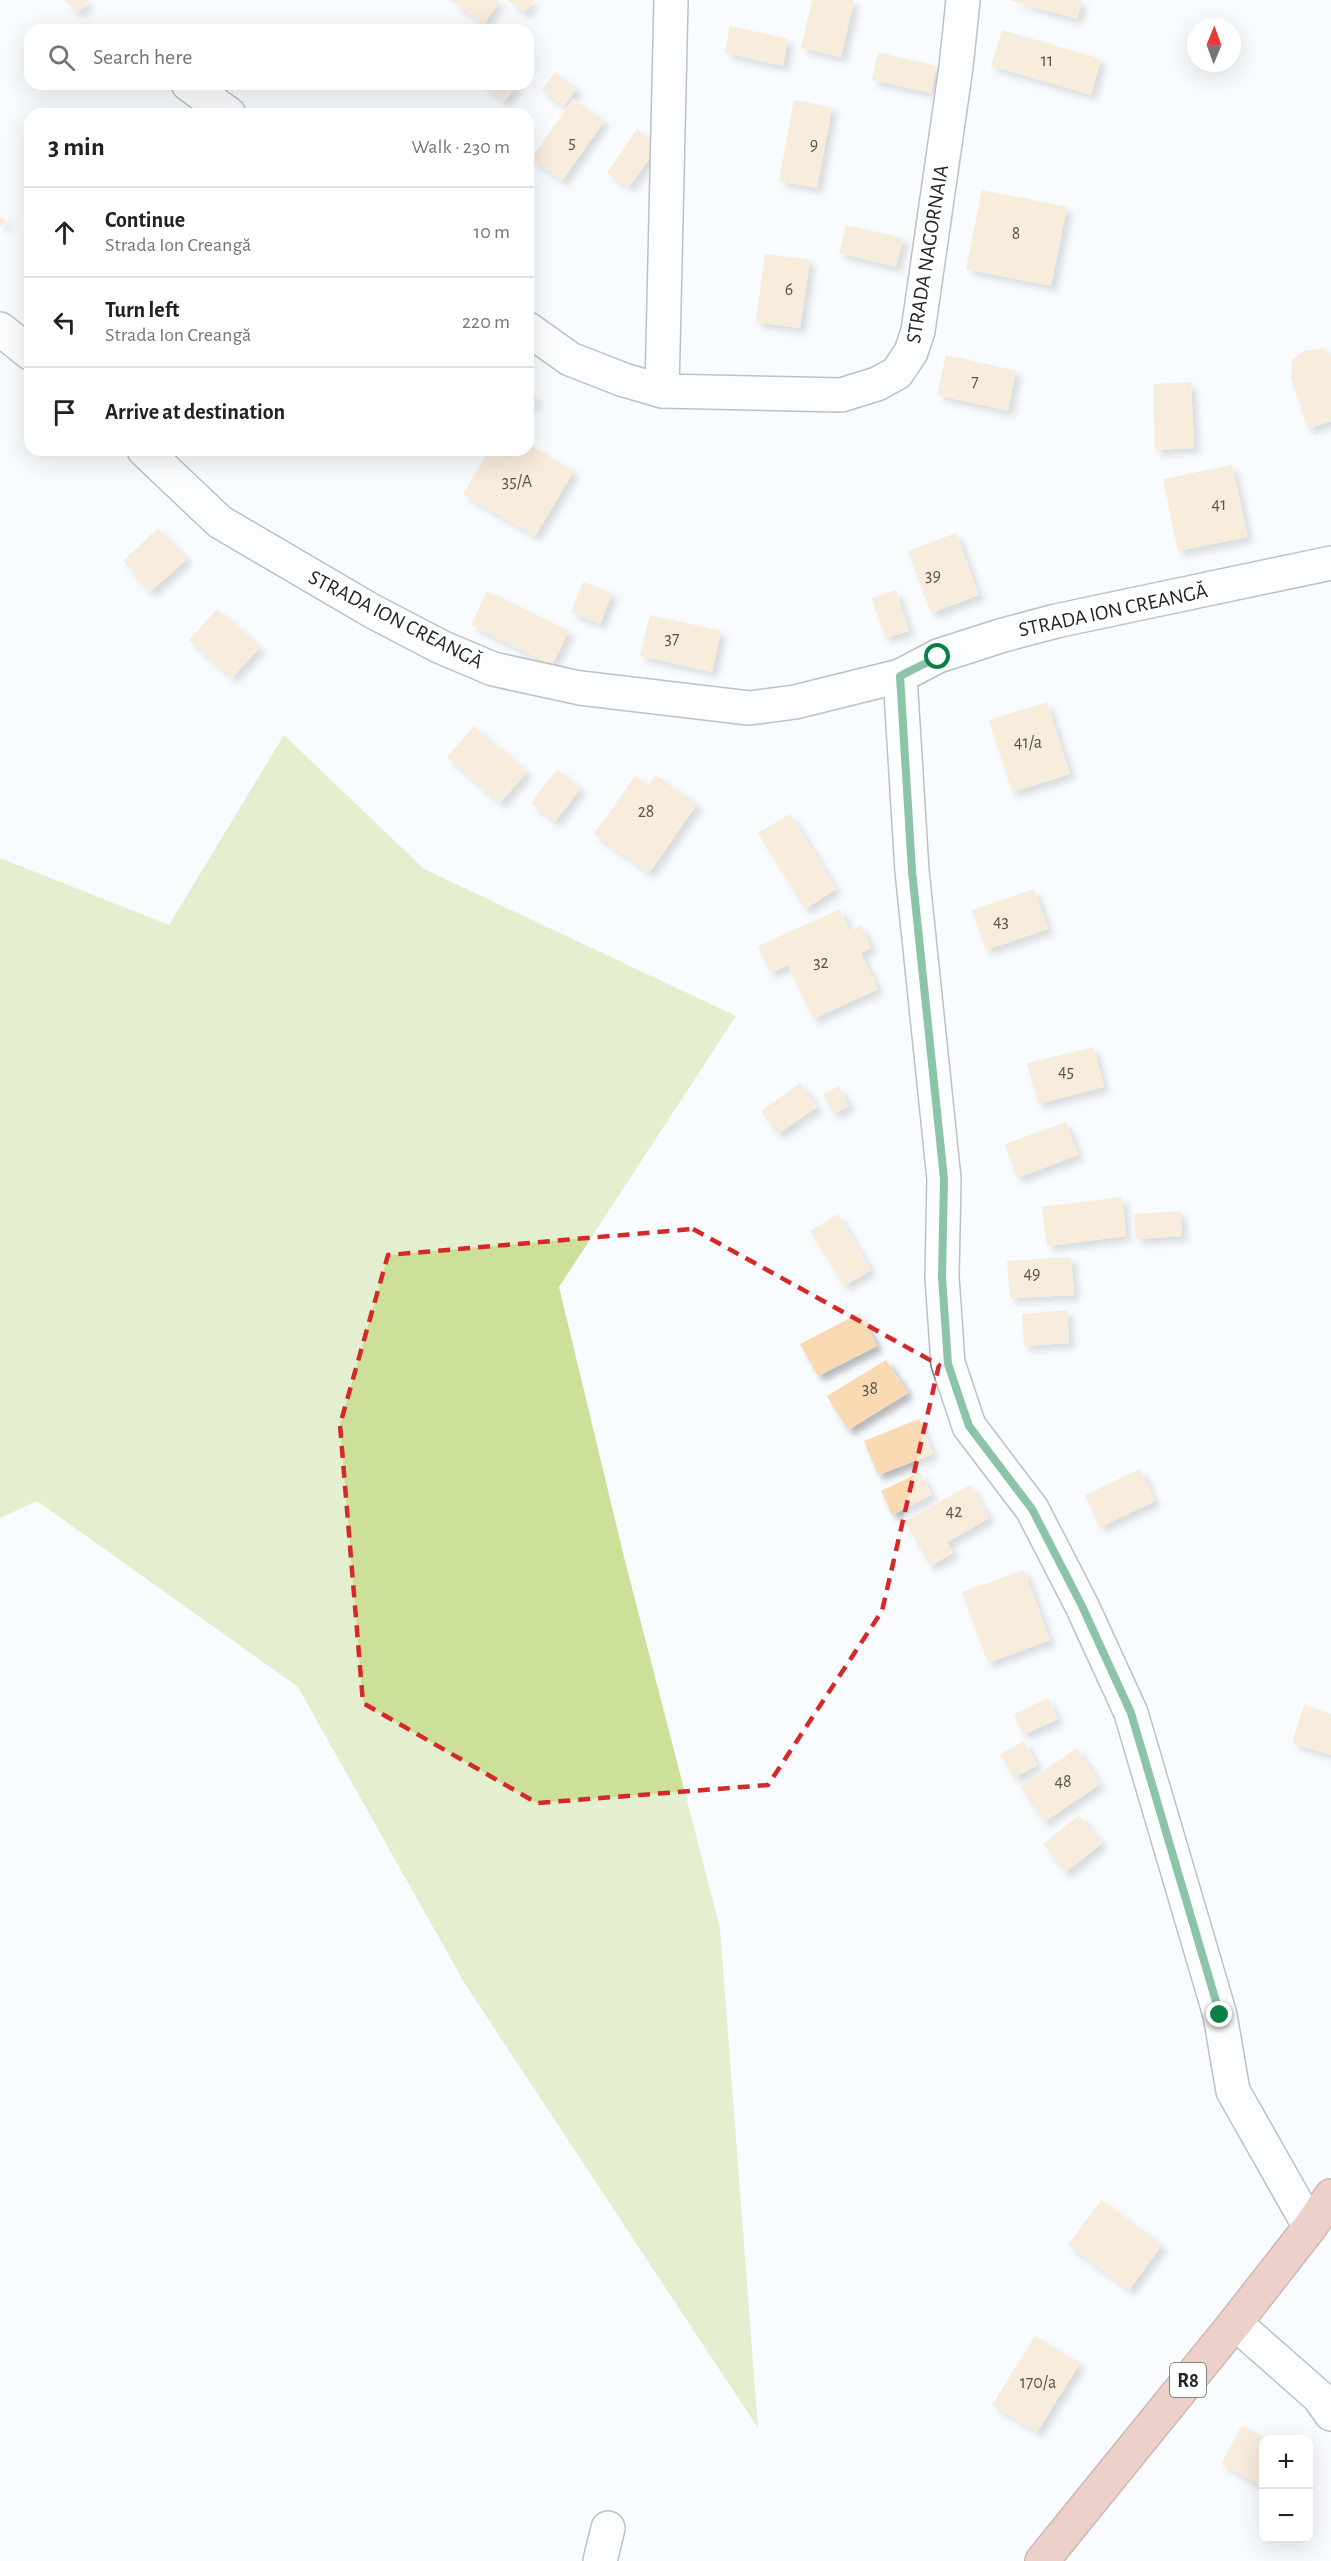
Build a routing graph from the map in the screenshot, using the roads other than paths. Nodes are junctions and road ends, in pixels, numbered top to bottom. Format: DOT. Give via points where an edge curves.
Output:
graph roads {
  1 [pos="671,0"];
  2 [pos="963,0"];
  3 [pos="196,90"];
  4 [pos="221,108"];
  5 [pos="0,329"];
  6 [pos="534,333"];
  7 [pos="24,347"];
  8 [pos="662,391"];
  9 [pos="150,456"];
  10 [pos="1331,563"];
  11 [pos="900,676"];
  12 [pos="1331,2196"];
  13 [pos="1310,2227"];
  14 [pos="1235,2323"];
  15 [pos="1331,2414"];
  16 [pos="608,2528"];
  17 [pos="600,2561"];
  18 [pos="1041,2561"];
  1 -- 8 [label="street"];
  2 -- 8 [label="street, STRADA NAGORNAIA" via="918,331 897,374 841,394"];
  3 -- 4 [label="street"];
  5 -- 7 [label="street"];
  6 -- 8 [label="street, STRADA NAGORNAIA" via="570,359"];
  9 -- 11 [label="street, STRADA ION CREANGĂ" via="220,522 372,611 494,669 580,688 749,708 795,702"];
  10 -- 11 [label="street, STRADA ION CREANGĂ" via="1012,633 938,657"];
  11 -- 13 [label="street" via="912,871 944,1179 942,1277 948,1364 969,1426 1032,1509 1131,1713 1220,2015 1233,2091"];
  12 -- 13 [label="highway, R8"];
  13 -- 14 [label="highway, R8"];
  14 -- 15 [label="street" via="1319,2397"];
  14 -- 18 [label="highway, R8"];
  16 -- 17 [label="street"];
}
